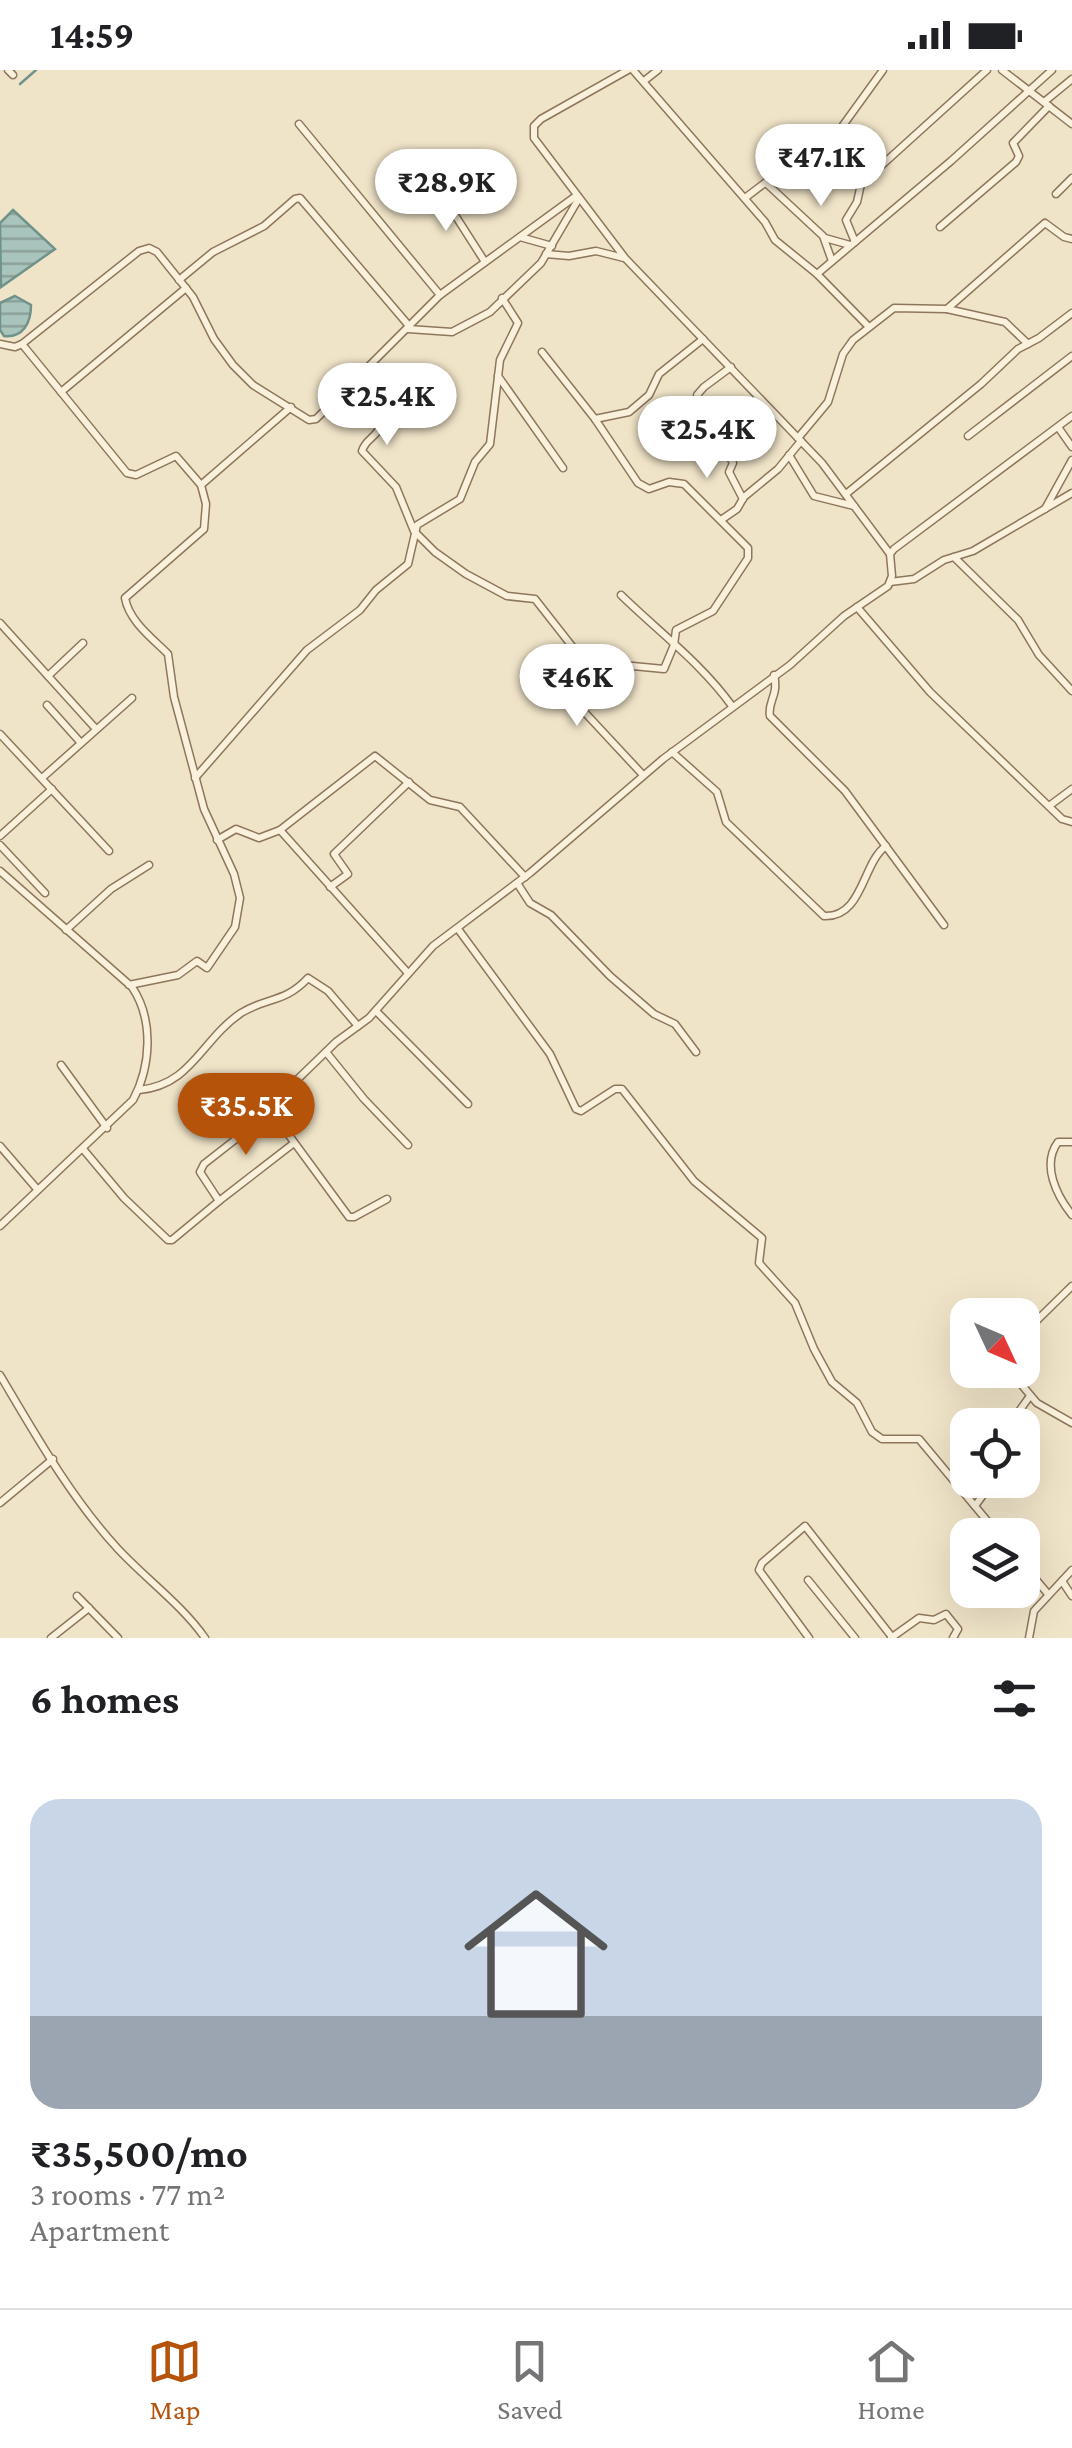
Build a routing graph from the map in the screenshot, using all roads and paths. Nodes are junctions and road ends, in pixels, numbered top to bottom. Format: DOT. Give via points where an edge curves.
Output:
graph roads {
  1 [pos="631,70"];
  2 [pos="658,70"];
  3 [pos="884,70"];
  4 [pos="987,70"];
  5 [pos="1002,70"];
  6 [pos="1052,70"];
  7 [pos="1072,79"];
  8 [pos="644,82"];
  9 [pos="1028,90"];
  10 [pos="1046,104"];
  11 [pos="299,124"];
  12 [pos="1072,124"];
  13 [pos="1072,178"];
  14 [pos="766,183"];
  15 [pos="438,187"];
  16 [pos="1056,194"];
  17 [pos="577,198"];
  18 [pos="745,198"];
  19 [pos="940,227"];
  20 [pos="520,237"];
  21 [pos="825,238"];
  22 [pos="1072,239"];
  23 [pos="853,243"];
  24 [pos="552,246"];
  25 [pos="546,254"];
  26 [pos="625,258"];
  27 [pos="832,261"];
  28 [pos="485,262"];
  29 [pos="817,274"];
  30 [pos="179,280"];
  31 [pos="186,288"];
  32 [pos="440,294"];
  33 [pos="502,298"];
  34 [pos="946,309"];
  35 [pos="1072,313"];
  36 [pos="869,327"];
  37 [pos="409,328"];
  38 [pos="703,339"];
  39 [pos="0,344"];
  40 [pos="22,344"];
  41 [pos="1028,344"];
  42 [pos="542,352"];
  43 [pos="1072,356"];
  44 [pos="731,367"];
  45 [pos="367,371"];
  46 [pos="498,376"];
  47 [pos="62,392"];
  48 [pos="756,398"];
  49 [pos="292,407"];
  50 [pos="1072,416"];
  51 [pos="595,419"];
  52 [pos="714,426"];
  53 [pos="1058,426"];
  54 [pos="968,436"];
  55 [pos="800,440"];
  56 [pos="1072,447"];
  57 [pos="790,455"];
  58 [pos="1070,465"];
  59 [pos="563,468"];
  60 [pos="201,486"];
  61 [pos="846,494"];
  62 [pos="1072,494"];
  63 [pos="743,498"];
  64 [pos="855,506"];
  65 [pos="1044,510"];
  66 [pos="721,520"];
  67 [pos="414,530"];
  68 [pos="890,554"];
  69 [pos="954,556"];
  70 [pos="890,582"];
  71 [pos="621,595"];
  72 [pos="857,607"];
  73 [pos="0,623"];
  74 [pos="82,643"];
  75 [pos="674,645"];
  76 [pos="536,660"];
  77 [pos="774,675"];
  78 [pos="48,676"];
  79 [pos="1072,691"];
  80 [pos="132,698"];
  81 [pos="47,705"];
  82 [pos="732,706"];
  83 [pos="96,729"];
  84 [pos="0,734"];
  85 [pos="81,743"];
  86 [pos="672,752"];
  87 [pos="643,775"];
  88 [pos="42,778"];
  89 [pos="195,778"];
  90 [pos="409,782"];
  91 [pos="1072,789"];
  92 [pos="52,790"];
  93 [pos="1049,806"];
  94 [pos="1072,822"];
  95 [pos="280,830"];
  96 [pos="0,836"];
  97 [pos="218,840"];
  98 [pos="0,844"];
  99 [pos="886,846"];
  100 [pos="110,851"];
  101 [pos="149,865"];
  102 [pos="0,871"];
  103 [pos="525,877"];
  104 [pos="517,883"];
  105 [pos="330,888"];
  106 [pos="45,893"];
  107 [pos="944,925"];
  108 [pos="458,929"];
  109 [pos="66,930"];
  110 [pos="407,972"];
  111 [pos="129,985"];
  112 [pos="376,1010"];
  113 [pos="358,1026"];
  114 [pos="326,1052"];
  115 [pos="696,1052"];
  116 [pos="61,1065"];
  117 [pos="139,1090"];
  118 [pos="468,1104"];
  119 [pos="269,1108"];
  120 [pos="108,1128"];
  121 [pos="1072,1142"];
  122 [pos="294,1143"];
  123 [pos="408,1144"];
  124 [pos="0,1146"];
  125 [pos="83,1149"];
  126 [pos="37,1189"];
  127 [pos="387,1199"];
  128 [pos="219,1201"];
  129 [pos="1072,1215"];
  130 [pos="0,1226"];
  131 [pos="1072,1286"];
  132 [pos="1040,1317"];
  133 [pos="0,1375"];
  134 [pos="1024,1388"];
  135 [pos="1030,1396"];
  136 [pos="1021,1408"];
  137 [pos="1072,1423"];
  138 [pos="53,1459"];
  139 [pos="981,1498"];
  140 [pos="0,1503"];
  141 [pos="975,1506"];
  142 [pos="985,1518"];
  143 [pos="1072,1570"];
  144 [pos="808,1580"];
  145 [pos="1062,1580"];
  146 [pos="1040,1584"];
  147 [pos="1048,1594"];
  148 [pos="78,1596"];
  149 [pos="1072,1596"];
  150 [pos="89,1608"];
  151 [pos="198,1629"];
  152 [pos="53,1637"];
  153 [pos="118,1638"];
  154 [pos="189,1638"];
  155 [pos="205,1638"];
  156 [pos="810,1638"];
  157 [pos="855,1638"];
  158 [pos="891,1638"];
  159 [pos="954,1638"];
  160 [pos="1030,1638"];
  1 -- 8 [label="street"];
  1 -- 17 [label="street" via="534,126 534,138"];
  2 -- 8 [label="street"];
  3 -- 14 [label="street" via="824,154"];
  4 -- 23 [label="street" via="861,184 846,220"];
  5 -- 9 [label="street"];
  6 -- 9 [label="street"];
  7 -- 10 [label="street"];
  8 -- 18 [label="street"];
  9 -- 10 [label="street"];
  9 -- 23 [label="street"];
  10 -- 12 [label="street"];
  10 -- 19 [label="street" via="1013,143 1016,162"];
  11 -- 32 [label="street"];
  13 -- 16 [label="street"];
  14 -- 18 [label="street"];
  14 -- 21 [label="street"];
  15 -- 28 [label="street"];
  17 -- 20 [label="street"];
  17 -- 24 [label="street"];
  17 -- 26 [label="street"];
  18 -- 29 [label="street" via="775,240"];
  20 -- 24 [label="street"];
  20 -- 28 [label="street"];
  21 -- 23 [label="street"];
  21 -- 27 [label="street"];
  22 -- 34 [label="street" via="1045,224"];
  23 -- 27 [label="street"];
  24 -- 25 [label="street"];
  25 -- 26 [label="street" via="596,250"];
  25 -- 33 [label="street"];
  26 -- 38 [label="street"];
  27 -- 29 [label="street"];
  28 -- 32 [label="street"];
  29 -- 36 [label="street"];
  30 -- 31 [label="street"];
  30 -- 37 [label="street" via="300,198"];
  30 -- 40 [label="street" via="157,252 144,249"];
  31 -- 47 [label="street"];
  31 -- 49 [label="street" via="232,366"];
  32 -- 37 [label="street"];
  33 -- 37 [label="street" via="464,328"];
  33 -- 46 [label="street" via="518,323"];
  34 -- 36 [label="street" via="898,307"];
  34 -- 41 [label="street" via="1005,322"];
  35 -- 41 [label="street"];
  36 -- 55 [label="street" via="846,349 828,402"];
  37 -- 45 [label="street"];
  38 -- 44 [label="street"];
  38 -- 51 [label="street" via="660,374 629,412"];
  39 -- 40 [label="street"];
  40 -- 47 [label="street"];
  41 -- 61 [label="street"];
  42 -- 51 [label="street"];
  43 -- 54 [label="street"];
  44 -- 48 [label="street"];
  44 -- 52 [label="street" via="698,394"];
  45 -- 49 [label="street" via="316,419"];
  45 -- 67 [label="street" via="384,410 362,451 396,488"];
  46 -- 59 [label="street"];
  46 -- 67 [label="street" via="490,444 462,496"];
  47 -- 60 [label="street" via="130,474 176,456"];
  48 -- 52 [label="street"];
  48 -- 55 [label="street"];
  49 -- 60 [label="street"];
  50 -- 53 [label="street"];
  51 -- 66 [label="street" via="642,486 680,482"];
  52 -- 63 [label="street"];
  53 -- 56 [label="street"];
  53 -- 68 [label="street"];
  55 -- 57 [label="street"];
  55 -- 61 [label="street"];
  57 -- 63 [label="street"];
  57 -- 64 [label="street" via="814,496"];
  58 -- 65 [label="street"];
  60 -- 89 [label="street" via="204,530 124,602 168,654"];
  61 -- 64 [label="street"];
  62 -- 65 [label="street"];
  63 -- 66 [label="street"];
  64 -- 68 [label="street"];
  65 -- 69 [label="street"];
  66 -- 75 [label="street" via="748,548 748,558 713,611 676,630"];
  67 -- 75 [label="street" via="466,574 512,597 535,600 590,662 664,669"];
  67 -- 89 [label="street" via="406,566 298,658"];
  68 -- 70 [label="street"];
  69 -- 70 [label="street" via="914,578"];
  69 -- 79 [label="street" via="1018,620"];
  70 -- 72 [label="street"];
  71 -- 75 [label="street"];
  72 -- 77 [label="street"];
  72 -- 93 [label="street" via="930,692"];
  73 -- 78 [label="street"];
  74 -- 78 [label="street"];
  75 -- 82 [label="street" via="708,672"];
  76 -- 87 [label="street"];
  77 -- 82 [label="street"];
  77 -- 99 [label="street" via="770,716 838,783"];
  78 -- 83 [label="street"];
  80 -- 83 [label="street"];
  81 -- 85 [label="street"];
  82 -- 86 [label="street"];
  83 -- 85 [label="street"];
  84 -- 88 [label="street"];
  85 -- 88 [label="street"];
  86 -- 87 [label="street"];
  86 -- 99 [label="street" via="717,792 726,822 824,916 836,916 858,896 872,860"];
  87 -- 103 [label="street"];
  88 -- 92 [label="street"];
  89 -- 97 [label="street"];
  90 -- 95 [label="street" via="373,756"];
  90 -- 103 [label="street" via="433,801 460,806"];
  90 -- 105 [label="street" via="334,854 348,873"];
  91 -- 93 [label="street"];
  92 -- 96 [label="street"];
  92 -- 100 [label="street"];
  93 -- 94 [label="street"];
  95 -- 97 [label="street" via="257,838 238,828"];
  95 -- 105 [label="street"];
  97 -- 111 [label="street" via="239,890 231,935 207,968 196,961 178,975"];
  98 -- 106 [label="street"];
  99 -- 107 [label="street"];
  101 -- 109 [label="street"];
  102 -- 109 [label="street"];
  103 -- 104 [label="street"];
  104 -- 108 [label="street"];
  104 -- 115 [label="street" via="530,903 551,915 650,1011 673,1023"];
  105 -- 110 [label="street"];
  108 -- 110 [label="street"];
  108 -- 141 [label="street" via="550,1054 577,1110 620,1088 694,1181 762,1238 759,1263 796,1303 832,1382 857,1403 872,1432 882,1440 919,1439"];
  109 -- 111 [label="street"];
  110 -- 112 [label="street"];
  111 -- 117 [label="street" via="146,1028"];
  112 -- 113 [label="street"];
  112 -- 118 [label="street"];
  113 -- 114 [label="street"];
  113 -- 117 [label="street" via="307,978 295,993 234,1019 175,1080"];
  114 -- 119 [label="street"];
  114 -- 123 [label="street"];
  116 -- 120 [label="street"];
  117 -- 120 [label="street"];
  119 -- 122 [label="street"];
  119 -- 128 [label="street" via="200,1169"];
  120 -- 125 [label="street"];
  121 -- 129 [label="street" via="1058,1142 1052,1155 1054,1186"];
  122 -- 127 [label="street" via="349,1217"];
  122 -- 128 [label="street"];
  124 -- 126 [label="street"];
  125 -- 126 [label="street"];
  125 -- 128 [label="street" via="169,1240"];
  126 -- 130 [label="street"];
  131 -- 132 [label="street"];
  133 -- 138 [label="street"];
  134 -- 135 [label="street"];
  135 -- 136 [label="street"];
  135 -- 137 [label="street"];
  138 -- 140 [label="street"];
  138 -- 151 [label="street" via="116,1547"];
  139 -- 141 [label="street"];
  141 -- 142 [label="street"];
  143 -- 145 [label="street"];
  144 -- 157 [label="street"];
  145 -- 147 [label="street"];
  145 -- 149 [label="street"];
  146 -- 147 [label="street"];
  147 -- 160 [label="street" via="1032,1614"];
  148 -- 150 [label="street"];
  150 -- 152 [label="street"];
  150 -- 153 [label="street"];
  151 -- 154 [label="street"];
  151 -- 155 [label="street"];
  156 -- 158 [label="street" via="759,1570 805,1526"];
  158 -- 159 [label="street" via="918,1618 946,1614 958,1629"];
}
